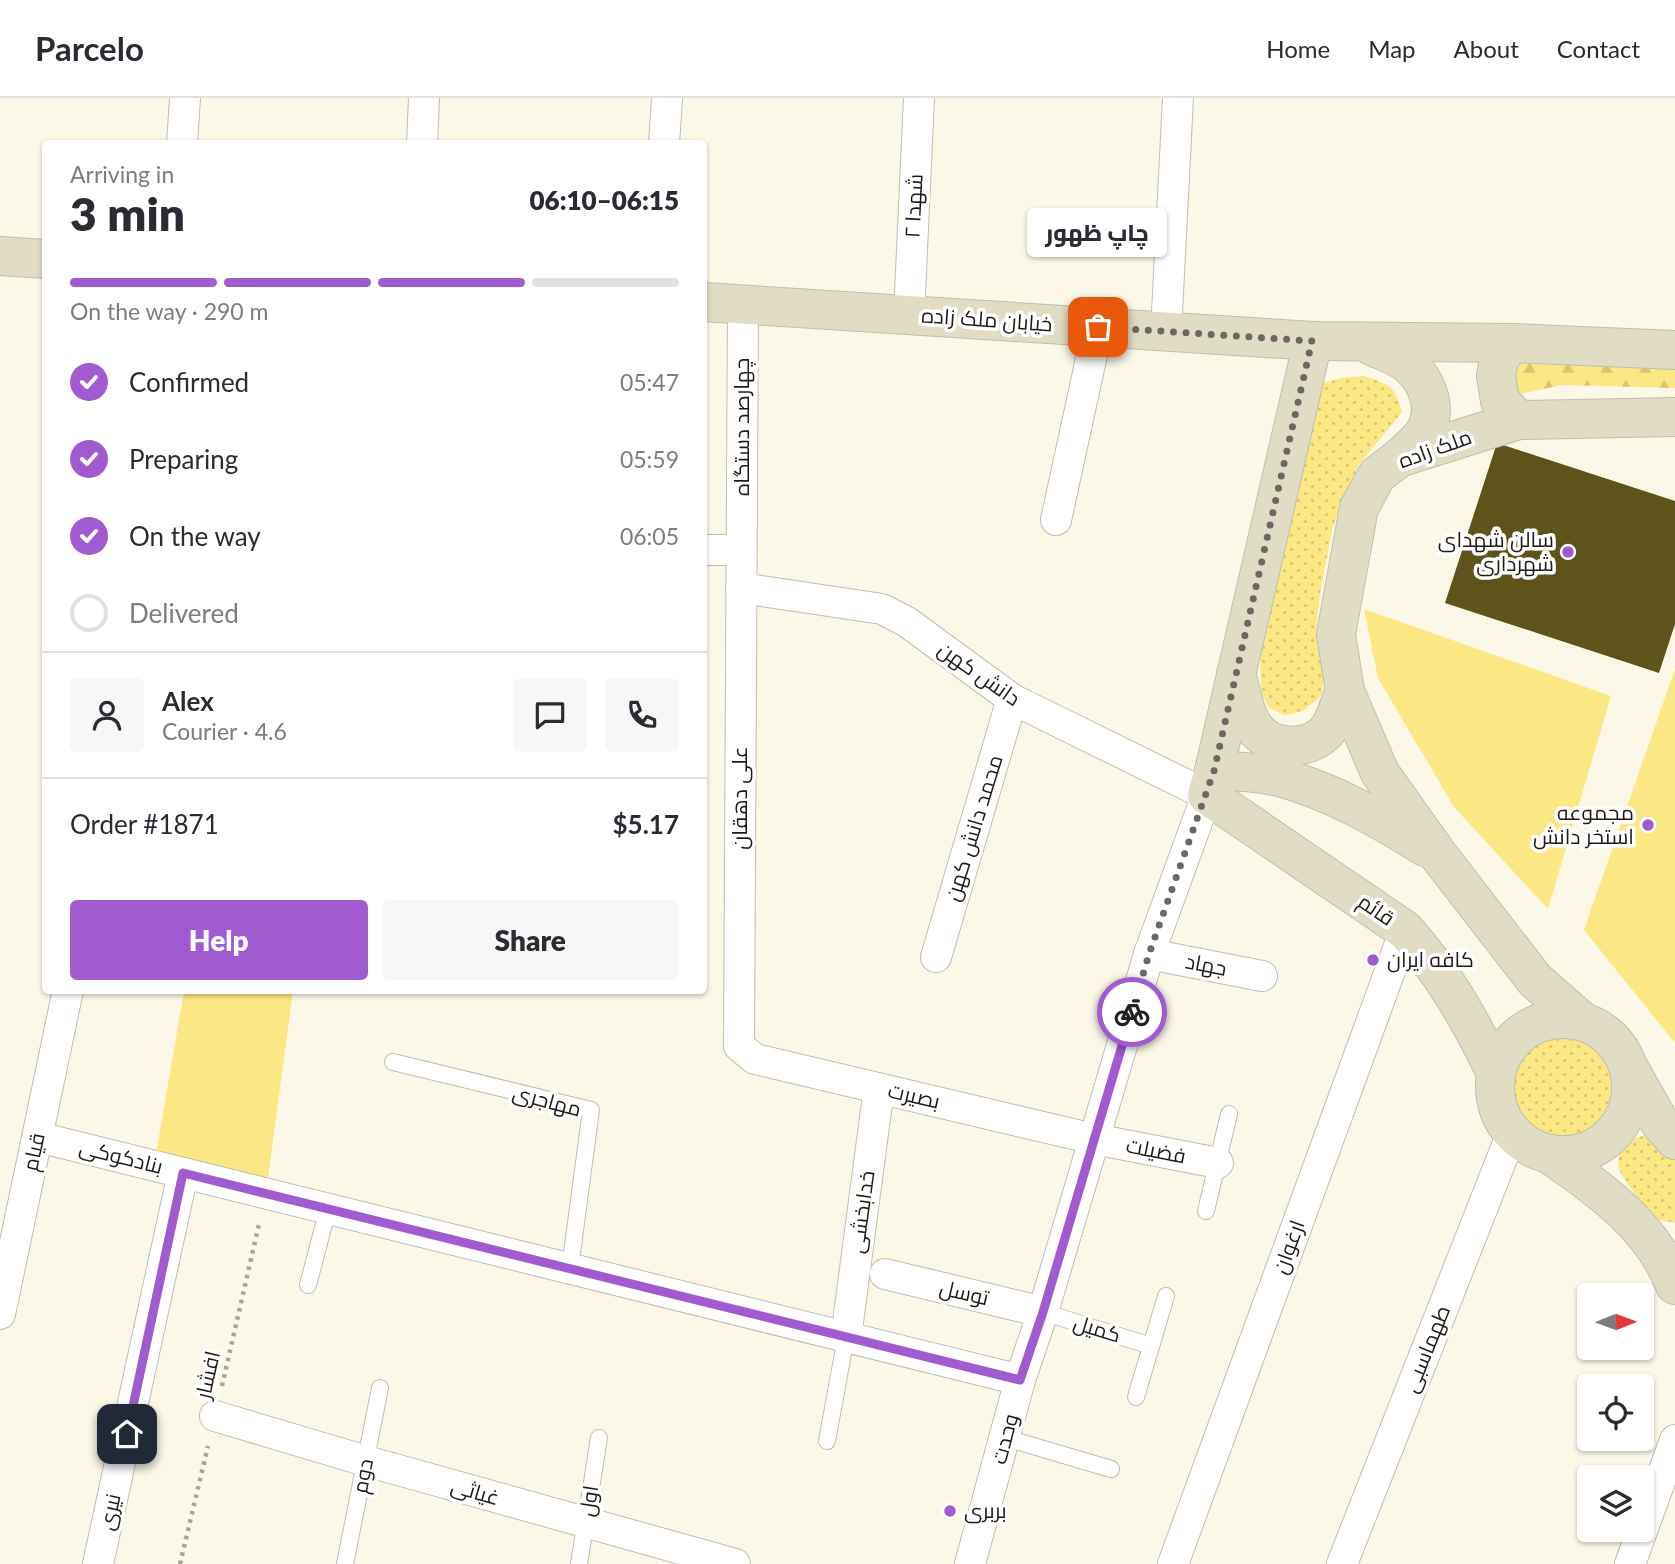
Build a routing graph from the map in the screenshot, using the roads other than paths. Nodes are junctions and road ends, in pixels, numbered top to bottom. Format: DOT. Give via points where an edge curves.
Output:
graph roads {
  1 [pos="185,98"];
  2 [pos="425,98"];
  3 [pos="667,98"];
  4 [pos="919,98"];
  5 [pos="1178,98"];
  6 [pos="182,140"];
  7 [pos="422,140"];
  8 [pos="664,140"];
  9 [pos="0,256"];
  10 [pos="42,259"];
  11 [pos="707,302"];
  12 [pos="743,304"];
  13 [pos="909,315"];
  14 [pos="1098,327"];
  15 [pos="1167,332"];
  16 [pos="1312,341"];
  17 [pos="1365,343"];
  18 [pos="1511,343"];
  19 [pos="1675,351"];
  20 [pos="1675,417"];
  21 [pos="1518,420"];
  22 [pos="1399,458"];
  23 [pos="1056,520"];
  24 [pos="707,550"];
  25 [pos="741,550"];
  26 [pos="741,588"];
  27 [pos="1236,673"];
  28 [pos="1345,691"];
  29 [pos="1012,699"];
  30 [pos="1210,783"];
  31 [pos="1439,856"];
  32 [pos="1405,930"];
  33 [pos="1149,954"];
  34 [pos="936,957"];
  35 [pos="1262,976"];
  36 [pos="67,994"];
  37 [pos="1582,1021"];
  38 [pos="739,1045"];
  39 [pos="393,1062"];
  40 [pos="1629,1068"];
  41 [pos="1496,1073"];
  42 [pos="879,1088"];
  43 [pos="1229,1114"];
  44 [pos="1512,1133"];
  45 [pos="38,1137"];
  46 [pos="1094,1139"];
  47 [pos="1675,1140"];
  48 [pos="1549,1154"];
  49 [pos="1218,1163"];
  50 [pos="183,1173"];
  51 [pos="328,1209"];
  52 [pos="1206,1211"];
  53 [pos="569,1268"];
  54 [pos="1673,1273"];
  55 [pos="885,1275"];
  56 [pos="308,1285"];
  57 [pos="1166,1296"];
  58 [pos="1043,1312"];
  59 [pos="0,1314"];
  60 [pos="846,1337"];
  61 [pos="1151,1346"];
  62 [pos="1020,1380"];
  63 [pos="380,1388"];
  64 [pos="1136,1398"];
  65 [pos="215,1416"];
  66 [pos="599,1438"];
  67 [pos="1006,1438"];
  68 [pos="1675,1440"];
  69 [pos="827,1441"];
  70 [pos="366,1461"];
  71 [pos="1111,1469"];
  72 [pos="585,1523"];
  73 [pos="99,1564"];
  74 [pos="345,1564"];
  75 [pos="579,1564"];
  76 [pos="735,1564"];
  77 [pos="970,1564"];
  78 [pos="1173,1564"];
  79 [pos="1342,1564"];
  80 [pos="1630,1564"];
  1 -- 6 [label="street"];
  2 -- 7 [label="street"];
  3 -- 8 [label="street"];
  4 -- 13 [label="street, شهدا ۲"];
  5 -- 15 [label="street"];
  9 -- 10 [label="main road"];
  11 -- 12 [label="main road, خیابان ملک زاده"];
  12 -- 13 [label="main road, خیابان ملک زاده"];
  12 -- 25 [label="street, چهارصد دستگاه"];
  13 -- 14 [label="main road, خیابان ملک زاده"];
  14 -- 15 [label="main road, خیابان ملک زاده"];
  14 -- 23 [label="street"];
  15 -- 16 [label="main road, خیابان ملک زاده"];
  16 -- 17 [label="main road"];
  16 -- 27 [label="main road"];
  17 -- 18 [label="main road"];
  17 -- 22 [label="main road" via="1408,363 1427,387 1428,426"];
  18 -- 19 [label="main road"];
  18 -- 21 [label="main road" via="1499,359 1496,376 1500,401"];
  20 -- 21 [label="main road, ملک زاده"];
  21 -- 22 [label="main road, ملک زاده"];
  22 -- 28 [label="main road, ملک زاده" via="1377,475 1359,508 1336,634"];
  24 -- 25 [label="street"];
  25 -- 26 [label="street, علی دهقان"];
  26 -- 29 [label="street, دانش کهن" via="882,609 907,622"];
  26 -- 38 [label="street, علی دهقان"];
  27 -- 28 [label="main road" via="1251,723 1282,747 1308,744 1329,728"];
  27 -- 30 [label="main road"];
  28 -- 31 [label="main road" via="1380,772"];
  29 -- 30 [label="street, دانش کهن"];
  29 -- 34 [label="street, محمد دانش کهن"];
  30 -- 31 [label="main road" via="1246,772 1278,777 1377,817"];
  30 -- 32 [label="main road, قائم"];
  30 -- 33 [label="street, وحدت"];
  31 -- 37 [label="main road" via="1535,980"];
  32 -- 41 [label="main road, قائم" via="1465,1011"];
  32 -- 78 [label="street, ارغوان"];
  33 -- 35 [label="street, جهاد"];
  33 -- 46 [label="street, وحدت"];
  36 -- 45 [label="street, قیام"];
  37 -- 40 [label="main road" via="1611,1039"];
  37 -- 41 [label="main road" via="1560,1018 1538,1023 1518,1035 1504,1052"];
  38 -- 42 [label="street, بصیرت" via="755,1059"];
  39 -- 53 [label="lane, مهاجری" via="591,1110"];
  40 -- 47 [label="main road"];
  40 -- 48 [label="main road" via="1631,1091 1625,1114 1613,1133 1595,1147 1573,1155"];
  41 -- 44 [label="main road" via="1500,1115"];
  42 -- 46 [label="street, بصیرت"];
  42 -- 60 [label="street, خدابخشی"];
  43 -- 49 [label="lane"];
  44 -- 48 [label="main road" via="1529,1147"];
  44 -- 79 [label="street, طهماسبی"];
  45 -- 50 [label="street, بنادکوکی"];
  45 -- 59 [label="street, قیام"];
  46 -- 49 [label="street, فضیلت"];
  46 -- 58 [label="street, وحدت"];
  48 -- 54 [label="main road" via="1631,1217"];
  49 -- 52 [label="lane"];
  50 -- 51 [label="street, بنادکوکی"];
  50 -- 73 [label="street, نیری"];
  51 -- 53 [label="street, بنادکوکی"];
  51 -- 56 [label="lane"];
  53 -- 60 [label="street, بنادکوکی"];
  55 -- 58 [label="street, توسل"];
  57 -- 61 [label="lane"];
  58 -- 61 [label="lane, کمیل"];
  58 -- 62 [label="street, وحدت"];
  60 -- 62 [label="street, بنادکوکی"];
  60 -- 69 [label="lane"];
  61 -- 64 [label="lane"];
  62 -- 67 [label="street, وحدت"];
  63 -- 70 [label="lane, دوم"];
  65 -- 70 [label="street, غیاثی"];
  66 -- 72 [label="lane, اول"];
  67 -- 71 [label="lane"];
  67 -- 77 [label="street, وحدت"];
  68 -- 80 [label="street"];
  70 -- 72 [label="street, غیاثی"];
  70 -- 74 [label="lane, دوم"];
  72 -- 75 [label="lane, اول"];
  72 -- 76 [label="street, غیاثی"];
}
